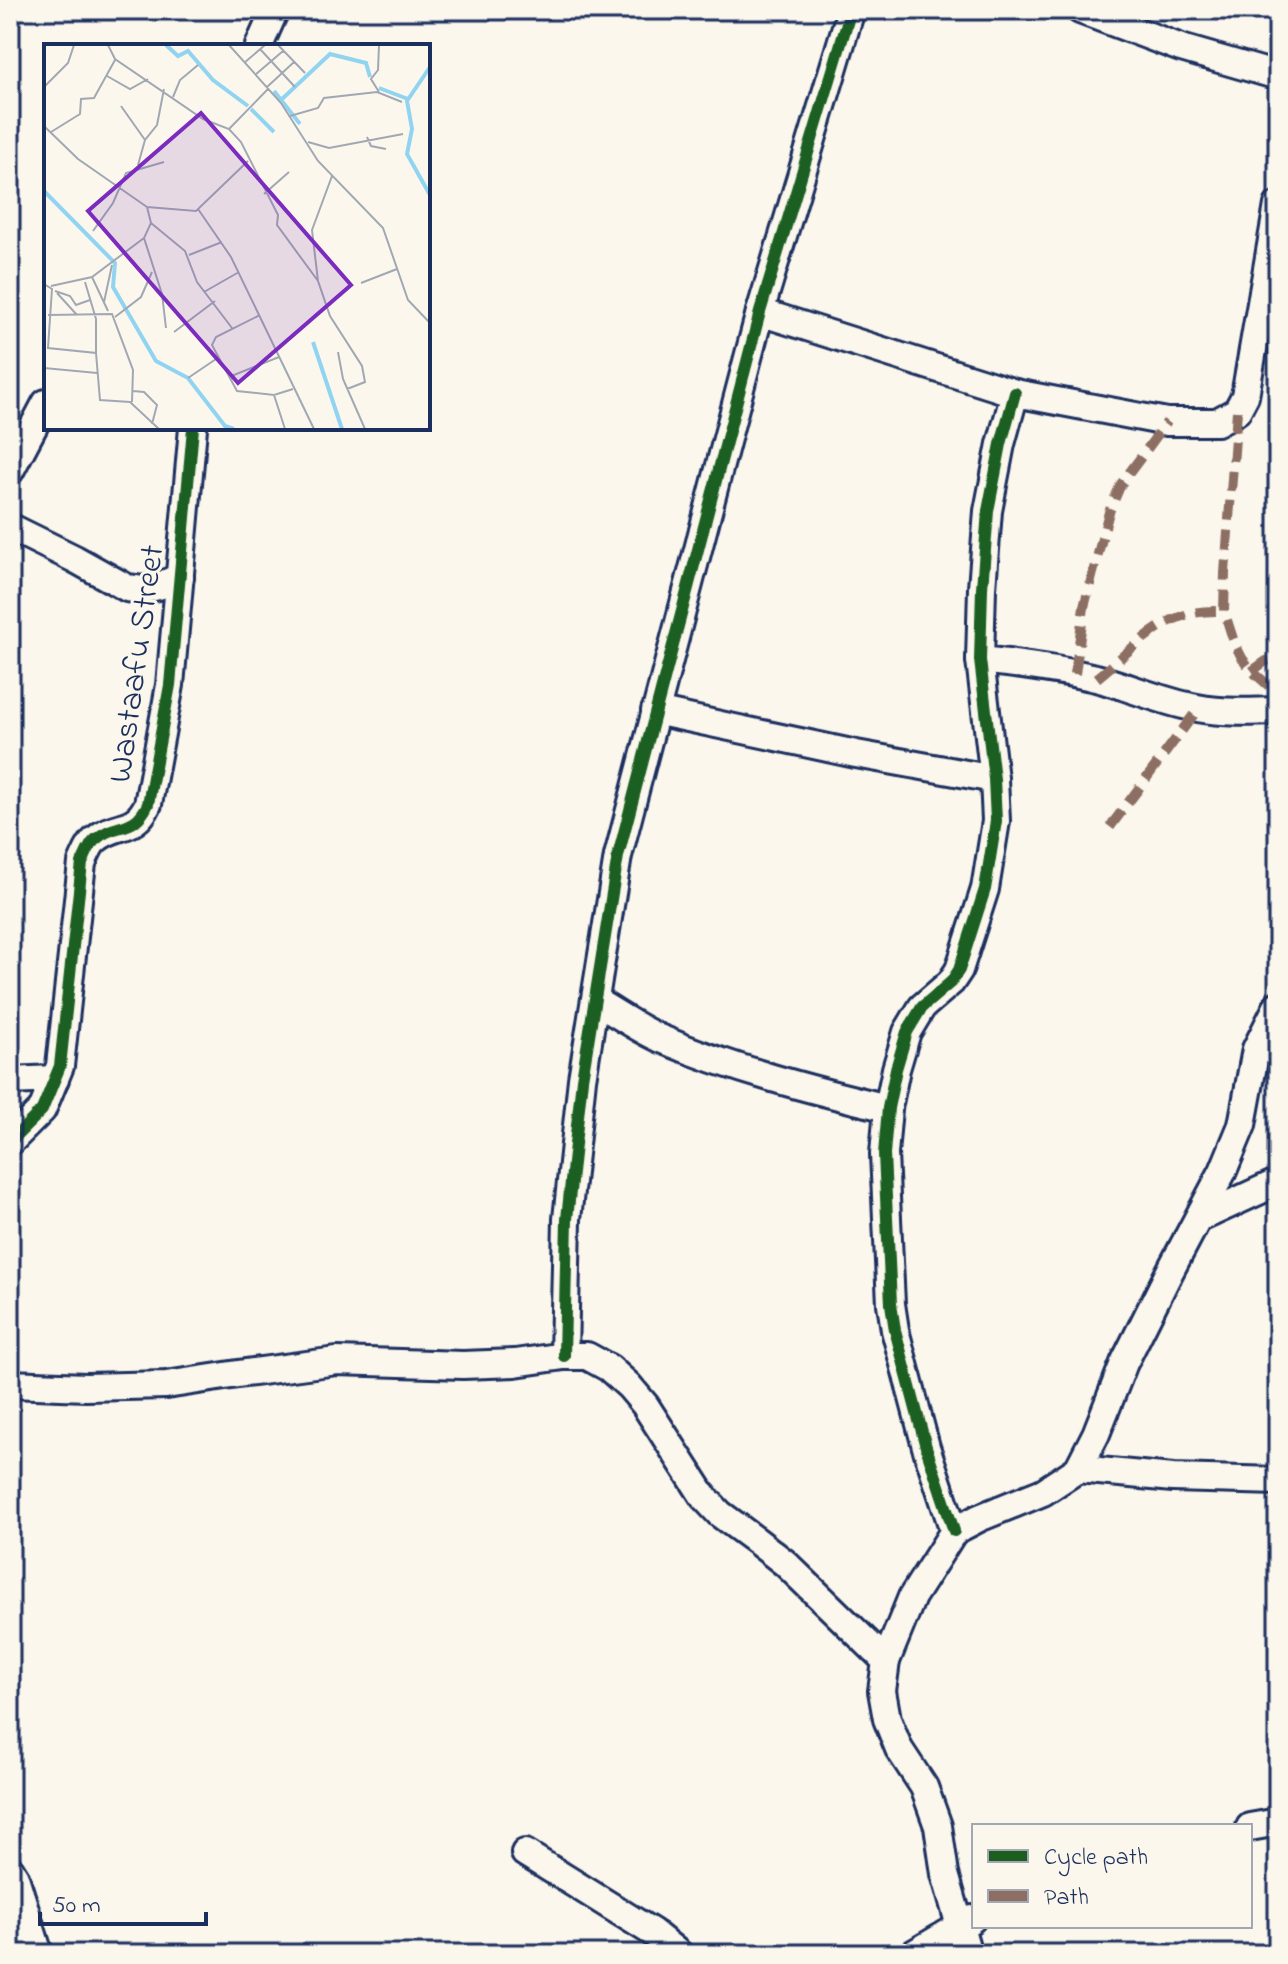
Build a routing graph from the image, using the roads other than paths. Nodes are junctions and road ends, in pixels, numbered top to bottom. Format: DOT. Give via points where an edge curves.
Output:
graph roads {
  1 [pos="275,10"];
  2 [pos="851,10"];
  3 [pos="1080,10"];
  4 [pos="260,44"];
  5 [pos="1278,76"];
  6 [pos="1278,205"];
  7 [pos="1272,271"];
  8 [pos="760,312"];
  9 [pos="1015,393"];
  10 [pos="44,407"];
  11 [pos="193,430"];
  12 [pos="10,471"];
  13 [pos="10,527"];
  14 [pos="180,577"];
  15 [pos="980,660"];
  16 [pos="655,711"];
  17 [pos="1278,711"];
  18 [pos="994,779"];
  19 [pos="595,1001"];
  20 [pos="1278,1005"];
  21 [pos="55,1079"];
  22 [pos="10,1081"];
  23 [pos="888,1108"];
  24 [pos="10,1142"];
  25 [pos="1278,1182"];
  26 [pos="1200,1218"];
  27 [pos="564,1356"];
  28 [pos="10,1384"];
  29 [pos="1078,1469"];
  30 [pos="1278,1481"];
  31 [pos="954,1531"];
  32 [pos="886,1661"];
  33 [pos="1278,1822"];
  34 [pos="1252,1827"];
  35 [pos="525,1853"];
  36 [pos="10,1869"];
  37 [pos="967,1922"];
  38 [pos="39,1954"];
  39 [pos="679,1954"];
  40 [pos="913,1954"];
  41 [pos="968,1954"];
  1 -- 4 [label="street"];
  2 -- 8 [label="street"];
  3 -- 5 [label="street" via="1181,48"];
  6 -- 7 [label="street"];
  7 -- 9 [label="street" via="1245,396 1237,411 1217,422 1167,422"];
  8 -- 9 [label="street"];
  8 -- 16 [label="street"];
  9 -- 15 [label="street" via="988,511"];
  10 -- 12 [label="street"];
  11 -- 14 [label="street, Wastaafu Street"];
  13 -- 14 [label="street" via="127,588 143,590"];
  14 -- 21 [label="street, Wastaafu Street" via="170,685 148,804 134,823 92,841 82,863"];
  15 -- 17 [label="street" via="1097,678 1198,709"];
  15 -- 18 [label="street"];
  16 -- 18 [label="street"];
  16 -- 19 [label="street" via="618,856"];
  18 -- 23 [label="street" via="996,821 985,889 959,970 922,1007 907,1032"];
  19 -- 23 [label="street" via="657,1037 735,1066"];
  19 -- 27 [label="street" via="567,1219"];
  20 -- 26 [label="street" via="1256,1049 1242,1125"];
  21 -- 22 [label="street"];
  21 -- 24 [label="street, Wastaafu Street" via="42,1110"];
  23 -- 31 [label="street" via="884,1154 891,1304 908,1383"];
  25 -- 26 [label="street"];
  26 -- 29 [label="street" via="1124,1363"];
  27 -- 28 [label="street" via="463,1365 337,1361 166,1385"];
  27 -- 32 [label="street" via="587,1356 629,1386 704,1497 785,1563"];
  29 -- 30 [label="street"];
  29 -- 31 [label="street" via="1043,1492"];
  31 -- 32 [label="street" via="912,1597"];
  32 -- 37 [label="street" via="882,1691 887,1719 924,1787 938,1826 945,1874"];
  33 -- 34 [label="street"];
  35 -- 39 [label="street"];
  36 -- 38 [label="street"];
  37 -- 40 [label="street"];
  37 -- 41 [label="street"];
}
